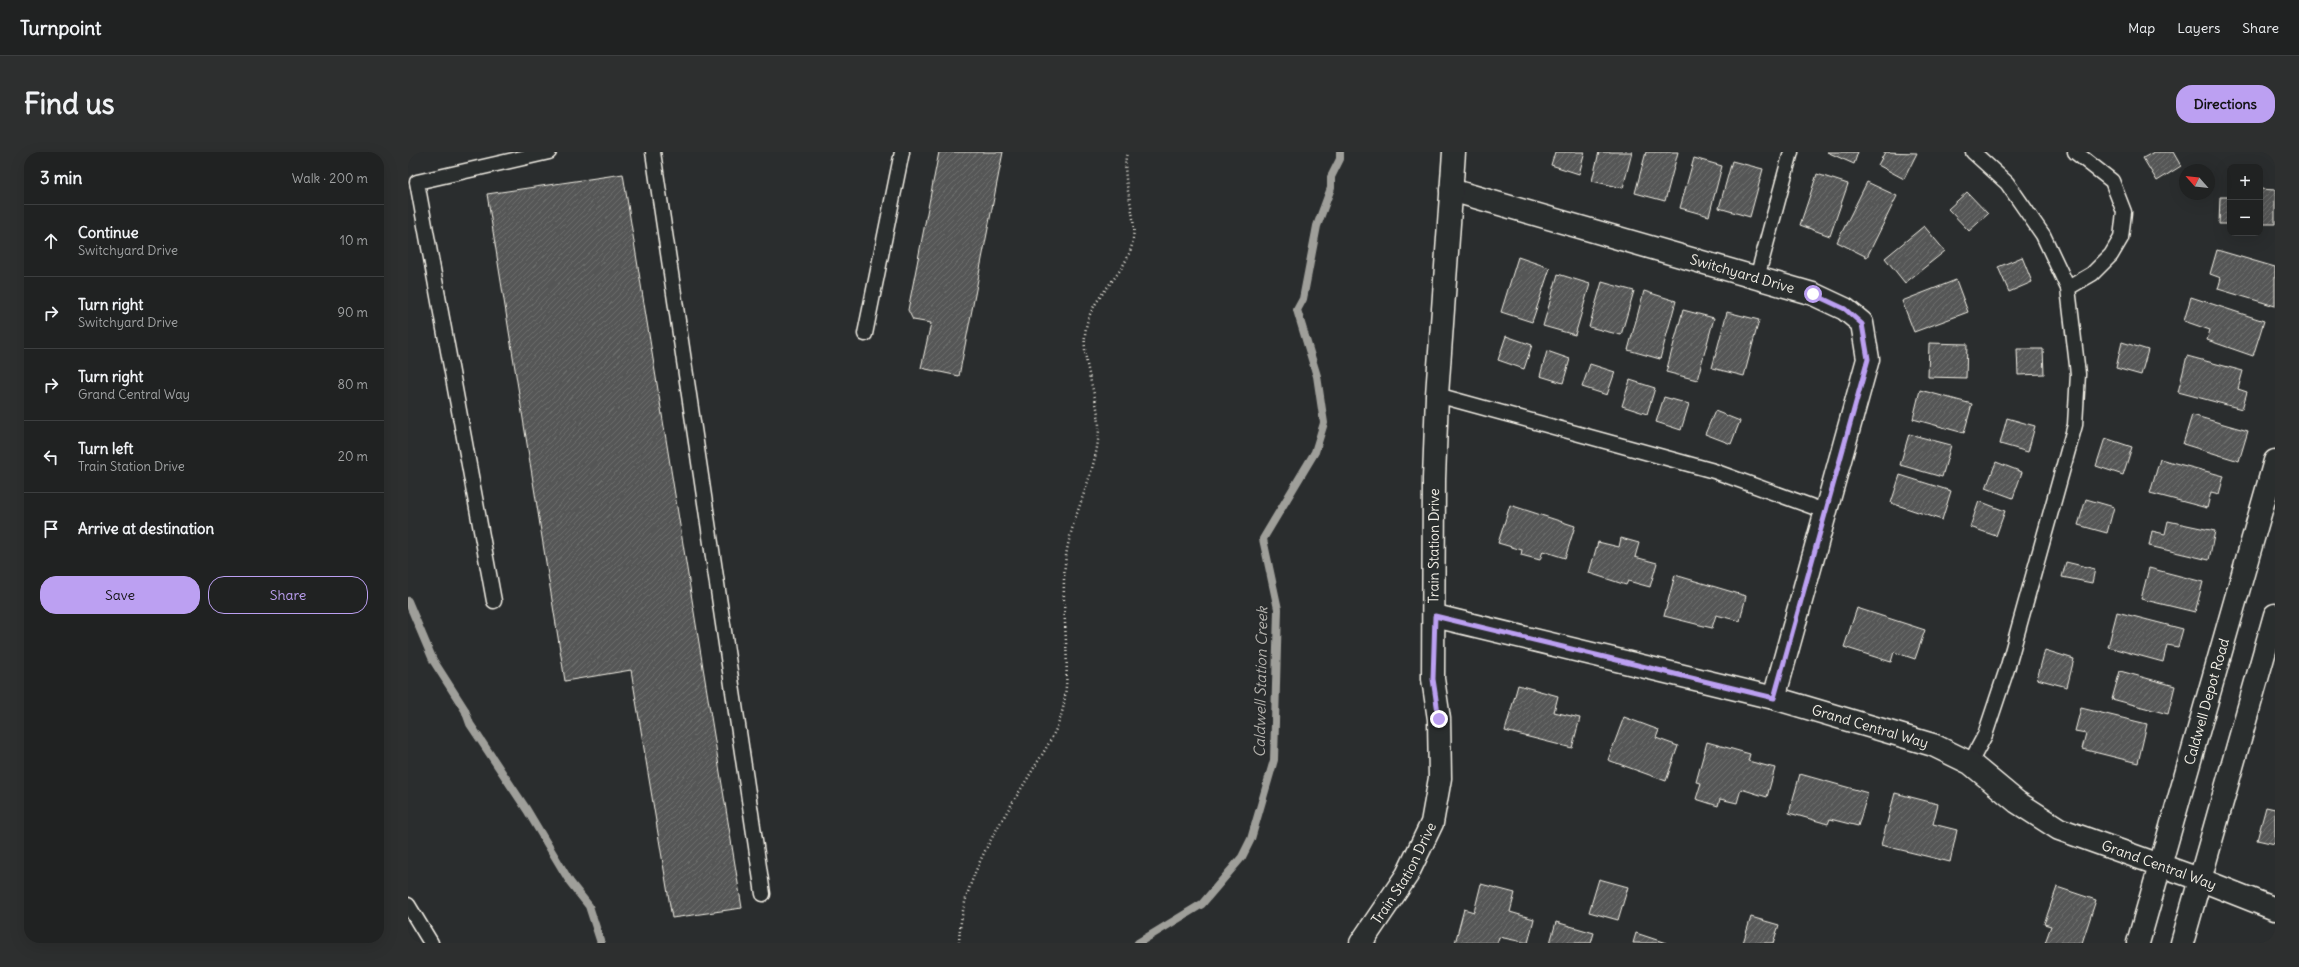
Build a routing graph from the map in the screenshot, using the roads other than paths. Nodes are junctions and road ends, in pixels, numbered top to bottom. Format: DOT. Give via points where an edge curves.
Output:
graph roads {
  1 [pos="549,152"];
  2 [pos="653,152"];
  3 [pos="902,152"];
  4 [pos="1454,152"];
  5 [pos="1791,152"];
  6 [pos="1973,152"];
  7 [pos="2075,152"];
  8 [pos="1451,190"];
  9 [pos="1757,278"];
  10 [pos="2068,288"];
  11 [pos="865,334"];
  12 [pos="1436,395"];
  13 [pos="2275,461"];
  14 [pos="1827,512"];
  15 [pos="494,601"];
  16 [pos="2275,615"];
  17 [pos="1435,616"];
  18 [pos="1774,698"];
  19 [pos="1970,763"];
  20 [pos="2161,865"];
  21 [pos="2199,879"];
  22 [pos="763,894"];
  23 [pos="408,905"];
  24 [pos="2275,909"];
  25 [pos="431,943"];
  26 [pos="1361,943"];
  27 [pos="2138,943"];
  28 [pos="2182,943"];
  1 -- 15 [label="lane" via="417,182"];
  2 -- 22 [label="lane"];
  3 -- 11 [label="lane"];
  4 -- 8 [label="street, Train Station Drive"];
  5 -- 9 [label="lane"];
  6 -- 10 [label="lane" via="2007,183 2038,228"];
  7 -- 10 [label="lane" via="2112,181 2124,212 2121,238 2111,255 2092,274"];
  8 -- 9 [label="street, Switchyard Drive"];
  8 -- 12 [label="street, Train Station Drive"];
  9 -- 14 [label="street, Switchyard Drive" via="1813,294 1845,309 1862,324 1868,359"];
  10 -- 19 [label="lane" via="2078,374 2075,425 2008,666 1985,735"];
  12 -- 14 [label="lane" via="1714,472"];
  12 -- 17 [label="street, Train Station Drive"];
  13 -- 20 [label="street, Caldwell Depot Road"];
  14 -- 18 [label="street, Switchyard Drive"];
  16 -- 21 [label="street"];
  17 -- 18 [label="street, Grand Central Way"];
  17 -- 26 [label="street, Train Station Drive" via="1433,679 1439,719 1440,778 1432,823 1407,875"];
  18 -- 19 [label="street, Grand Central Way" via="1933,744"];
  19 -- 20 [label="street, Grand Central Way" via="2017,802 2059,829"];
  20 -- 21 [label="street, Grand Central Way"];
  20 -- 27 [label="street, Caldwell Depot Road"];
  21 -- 24 [label="street, Grand Central Way"];
  21 -- 28 [label="street"];
  23 -- 25 [label="lane"];
}
